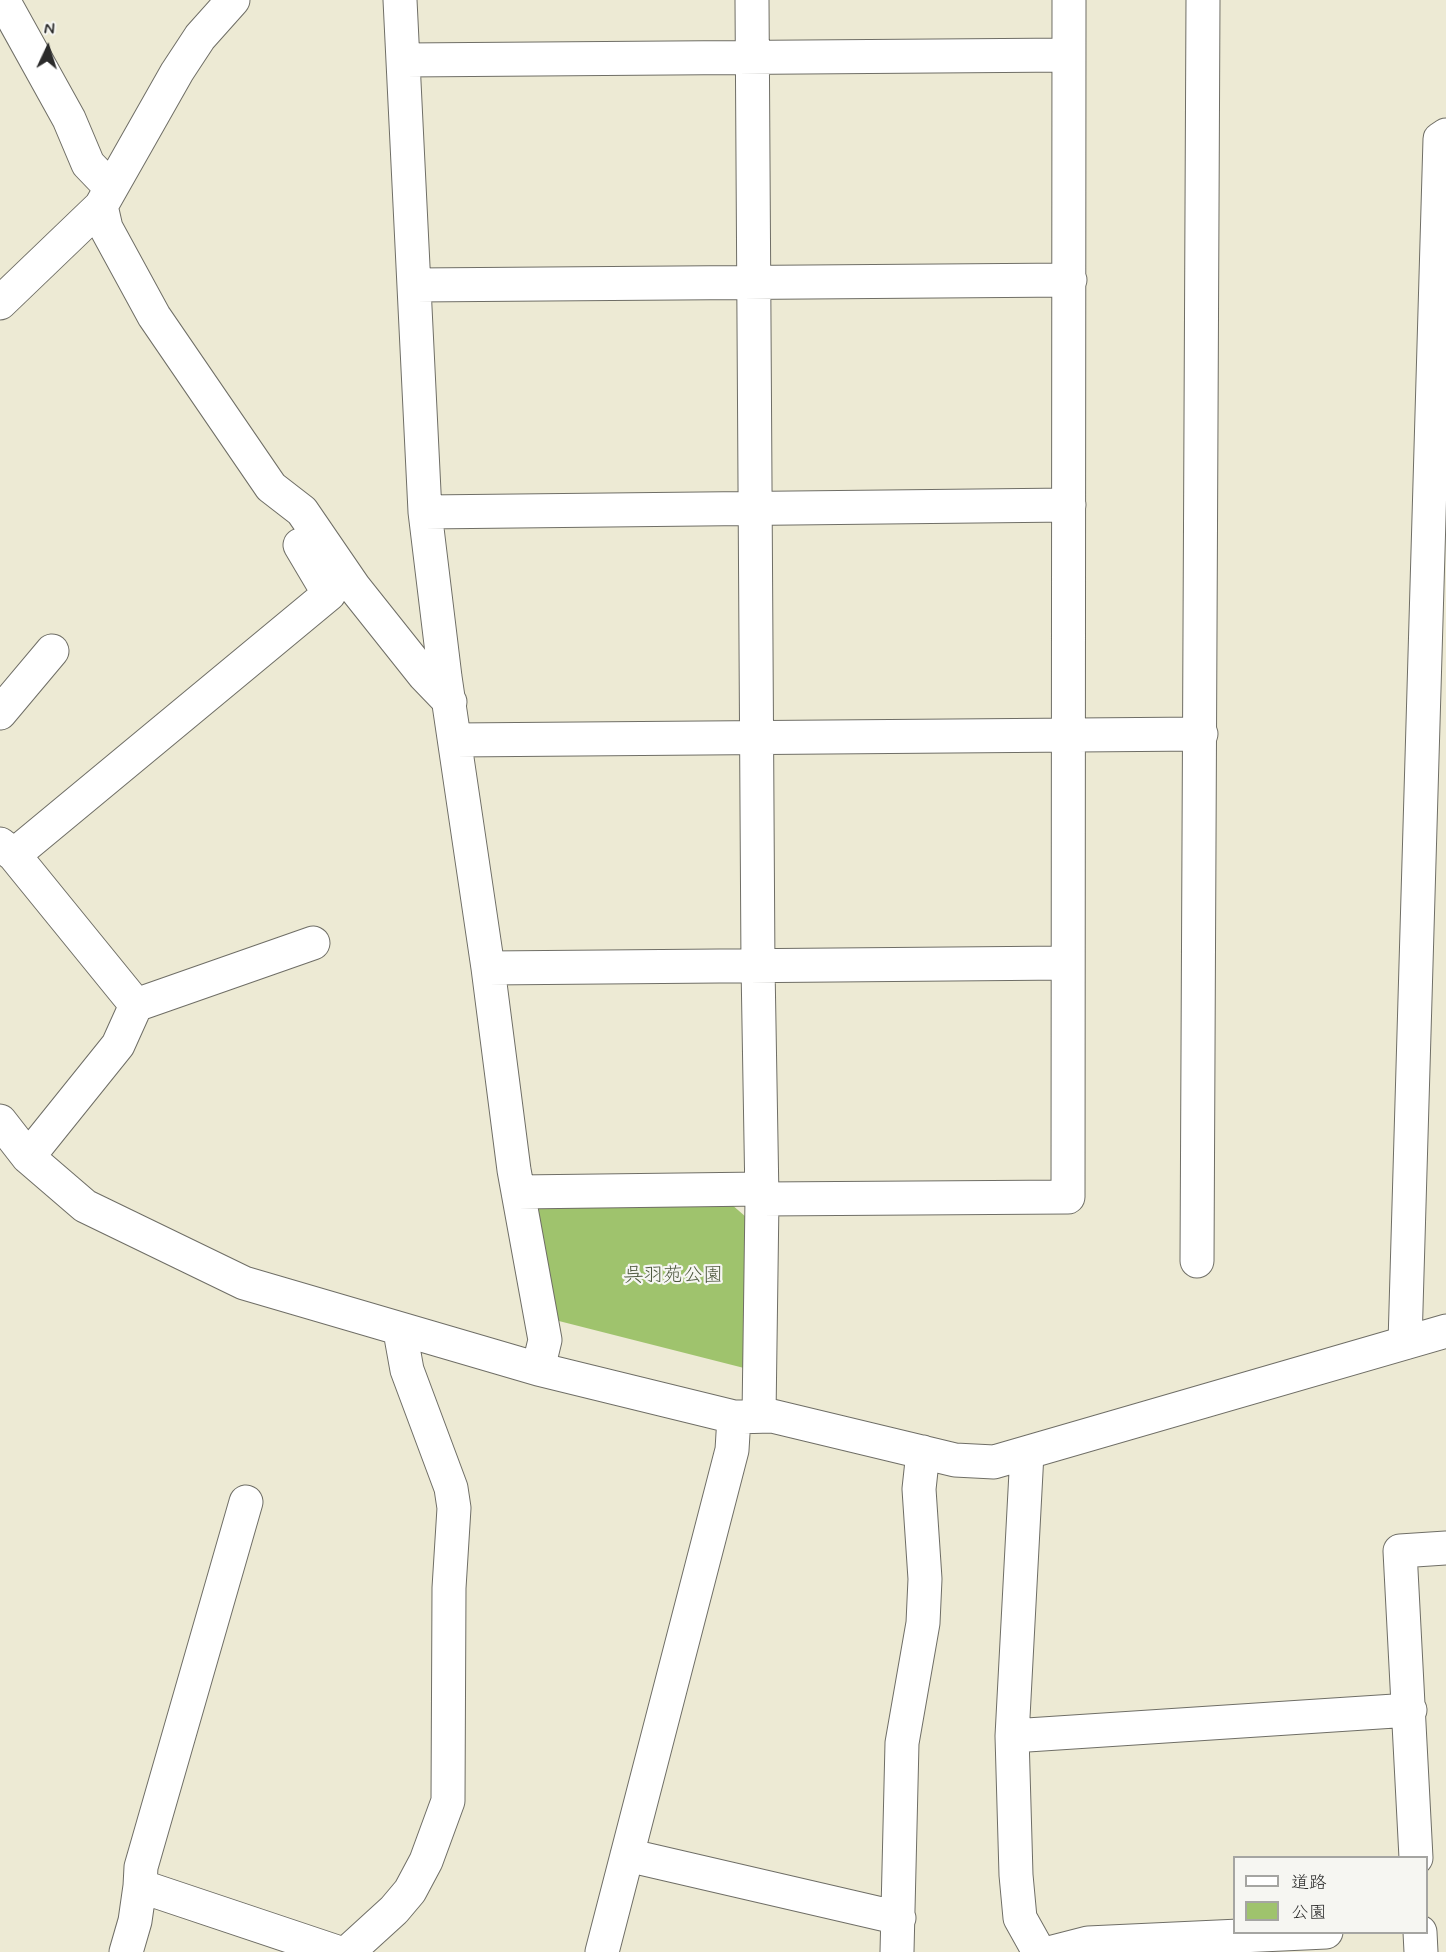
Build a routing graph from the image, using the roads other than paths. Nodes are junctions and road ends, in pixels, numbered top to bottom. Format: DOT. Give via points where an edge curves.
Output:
graph roads {
  1 [pos="3,0"];
  2 [pos="233,0"];
  3 [pos="400,0"];
  4 [pos="752,0"];
  5 [pos="1069,0"];
  6 [pos="1203,0"];
  7 [pos="1069,55"];
  8 [pos="752,57"];
  9 [pos="405,60"];
  10 [pos="1446,135"];
  11 [pos="106,197"];
  12 [pos="1070,280"];
  13 [pos="756,281"];
  14 [pos="415,285"];
  15 [pos="0,303"];
  16 [pos="1440,400"];
  17 [pos="272,487"];
  18 [pos="1069,505"];
  19 [pos="755,509"];
  20 [pos="425,512"];
  21 [pos="52,651"];
  22 [pos="450,702"];
  23 [pos="0,713"];
  24 [pos="1200,734"];
  25 [pos="1067,735"];
  26 [pos="758,737"];
  27 [pos="455,740"];
  28 [pos="1434,749"];
  29 [pos="7,850"];
  30 [pos="313,943"];
  31 [pos="1067,963"];
  32 [pos="758,966"];
  33 [pos="488,968"];
  34 [pos="136,1005"];
  35 [pos="0,1121"];
  36 [pos="28,1157"];
  37 [pos="518,1192"];
  38 [pos="762,1194"];
  39 [pos="1197,1261"];
  40 [pos="400,1331"];
  41 [pos="1446,1331"];
  42 [pos="1405,1344"];
  43 [pos="538,1369"];
  44 [pos="747,1417"];
  45 [pos="923,1452"];
  46 [pos="1027,1453"];
  47 [pos="246,1502"];
  48 [pos="1446,1548"];
  49 [pos="1410,1710"];
  50 [pos="1012,1736"];
  51 [pos="627,1855"];
  52 [pos="1416,1856"];
  53 [pos="140,1886"];
  54 [pos="899,1918"];
  55 [pos="1283,1934"];
  56 [pos="1420,1934"];
  57 [pos="126,1952"];
  58 [pos="337,1952"];
  59 [pos="348,1952"];
  60 [pos="602,1952"];
  61 [pos="897,1952"];
  62 [pos="1039,1952"];
  63 [pos="1053,1952"];
  64 [pos="1421,1952"];
  1 -- 11 [label="street" via="69,119"];
  2 -- 11 [label="street" via="200,37 177,72"];
  3 -- 9 [label="street"];
  4 -- 8 [label="street"];
  5 -- 7 [label="street"];
  6 -- 24 [label="street"];
  7 -- 8 [label="street"];
  7 -- 12 [label="street"];
  8 -- 9 [label="street"];
  8 -- 13 [label="street"];
  9 -- 14 [label="street"];
  10 -- 16 [label="street" via="1440,139"];
  11 -- 15 [label="street"];
  11 -- 17 [label="street" via="106,228 154,316"];
  12 -- 13 [label="street"];
  12 -- 18 [label="street"];
  13 -- 14 [label="street"];
  13 -- 19 [label="street"];
  14 -- 20 [label="street"];
  16 -- 28 [label="street"];
  17 -- 22 [label="street" via="302,511 354,587"];
  17 -- 29 [label="street" via="283,520 329,594"];
  18 -- 19 [label="street"];
  18 -- 25 [label="street"];
  19 -- 20 [label="street"];
  19 -- 26 [label="street"];
  20 -- 22 [label="street"];
  21 -- 23 [label="street"];
  22 -- 27 [label="street"];
  24 -- 25 [label="street"];
  24 -- 39 [label="street"];
  25 -- 26 [label="street"];
  25 -- 31 [label="street"];
  26 -- 27 [label="street"];
  26 -- 32 [label="street"];
  27 -- 33 [label="street"];
  28 -- 42 [label="street"];
  29 -- 34 [label="street"];
  30 -- 34 [label="street"];
  31 -- 32 [label="street"];
  31 -- 38 [label="street" via="1068,1197"];
  32 -- 33 [label="street"];
  32 -- 38 [label="street"];
  33 -- 37 [label="street"];
  34 -- 36 [label="street" via="118,1045"];
  35 -- 36 [label="street"];
  36 -- 40 [label="street" via="85,1206 244,1283"];
  37 -- 38 [label="street"];
  37 -- 43 [label="street" via="545,1340"];
  38 -- 44 [label="street"];
  40 -- 43 [label="street"];
  40 -- 59 [label="street" via="407,1370 451,1488 454,1508 449,1588 448,1801 426,1861 410,1891"];
  41 -- 42 [label="street"];
  42 -- 46 [label="street"];
  43 -- 44 [label="street"];
  44 -- 45 [label="street" via="772,1416"];
  44 -- 51 [label="street" via="732,1449"];
  45 -- 46 [label="street" via="955,1460 994,1462"];
  45 -- 54 [label="street" via="919,1489 925,1579 923,1623 902,1743"];
  46 -- 50 [label="street"];
  47 -- 53 [label="street" via="141,1867"];
  48 -- 49 [label="street" via="1400,1551"];
  49 -- 50 [label="street"];
  49 -- 52 [label="street"];
  50 -- 62 [label="street" via="1020,1918"];
  51 -- 54 [label="street"];
  51 -- 60 [label="street"];
  53 -- 57 [label="street"];
  53 -- 58 [label="street"];
  54 -- 61 [label="street"];
  55 -- 63 [label="street" via="1088,1943"];
  56 -- 64 [label="street"];
}
